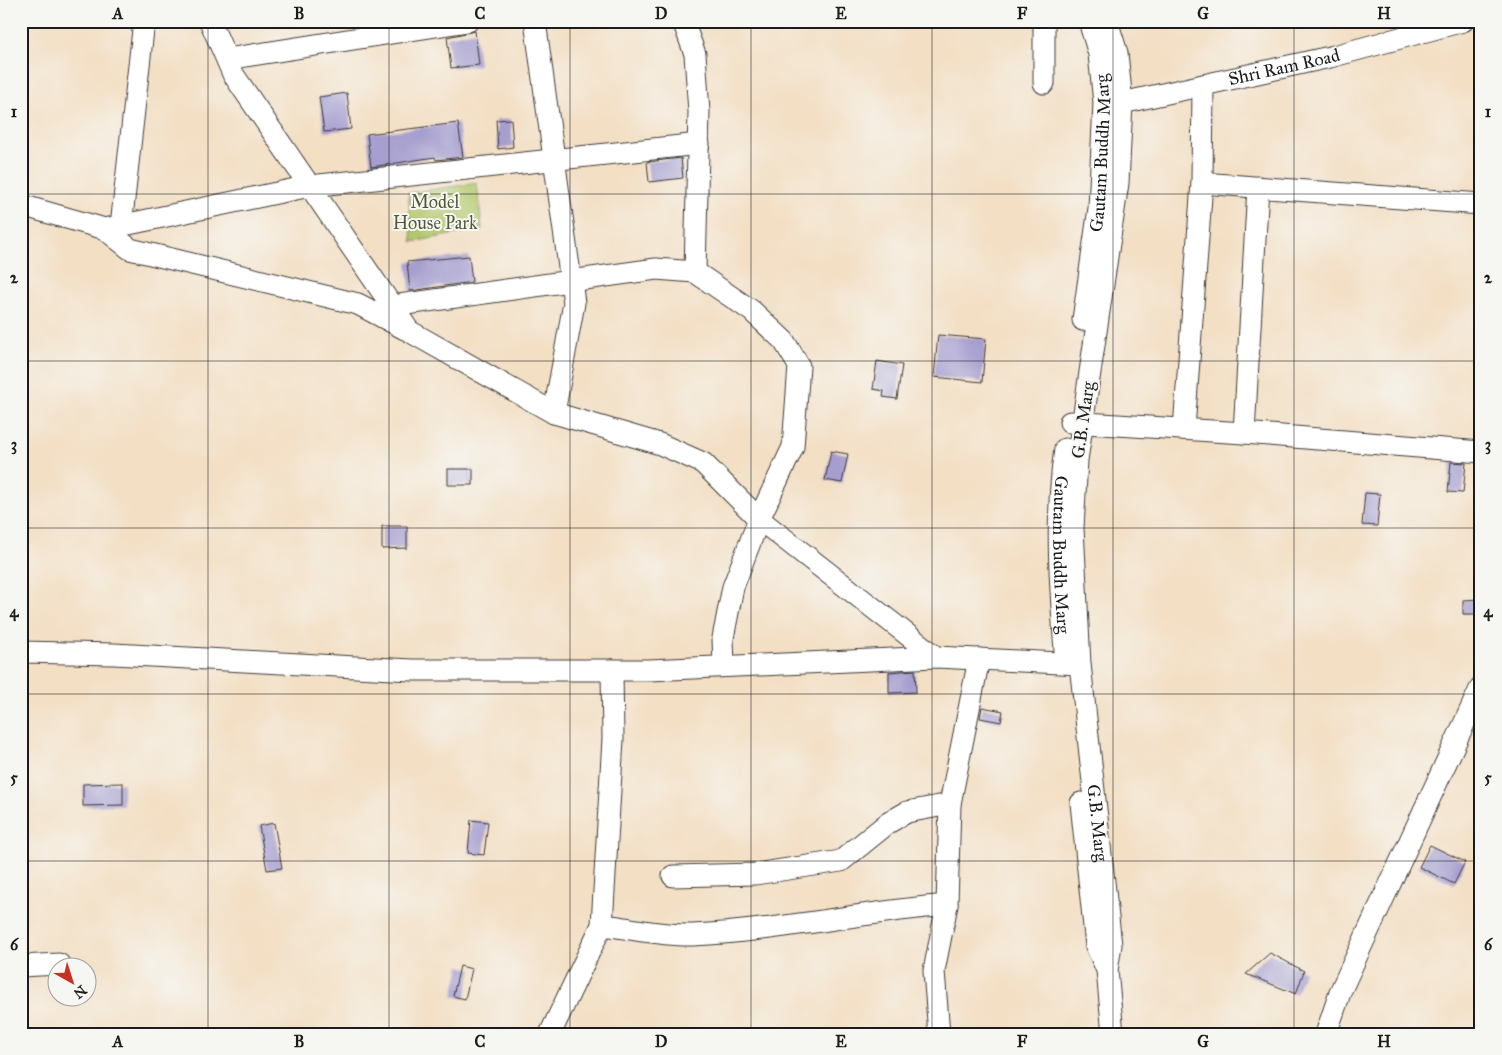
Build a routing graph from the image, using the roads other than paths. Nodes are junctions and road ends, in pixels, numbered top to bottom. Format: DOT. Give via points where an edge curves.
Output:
graph roads {
  1 [pos="144,21"];
  2 [pos="210,21"];
  3 [pos="468,21"];
  4 [pos="535,21"];
  5 [pos="684,21"];
  6 [pos="1044,21"];
  7 [pos="1090,21"];
  8 [pos="1107,21"];
  9 [pos="1463,21"];
  10 [pos="227,59"];
  11 [pos="1044,83"];
  12 [pos="1203,85"];
  13 [pos="1113,103"];
  14 [pos="698,144"];
  15 [pos="554,159"];
  16 [pos="1202,183"];
  17 [pos="310,186"];
  18 [pos="1258,187"];
  19 [pos="1481,204"];
  20 [pos="21,205"];
  21 [pos="113,227"];
  22 [pos="695,272"];
  23 [pos="571,281"];
  24 [pos="392,306"];
  25 [pos="409,331"];
  26 [pos="554,413"];
  27 [pos="1075,422"];
  28 [pos="1184,429"];
  29 [pos="1244,433"];
  30 [pos="1481,452"];
  31 [pos="758,519"];
  32 [pos="21,652"];
  33 [pos="936,657"];
  34 [pos="979,659"];
  35 [pos="1073,663"];
  36 [pos="724,666"];
  37 [pos="612,670"];
  38 [pos="1481,687"];
  39 [pos="950,804"];
  40 [pos="673,876"];
  41 [pos="947,905"];
  42 [pos="602,925"];
  43 [pos="48,965"];
  44 [pos="21,966"];
  45 [pos="550,1034"];
  46 [pos="939,1034"];
  47 [pos="1113,1034"];
  48 [pos="1326,1034"];
  1 -- 21 [label="street"];
  2 -- 10 [label="street"];
  3 -- 10 [label="street"];
  4 -- 15 [label="street"];
  5 -- 14 [label="street" via="695,54"];
  6 -- 11 [label="street"];
  7 -- 13 [label="street, Gautam Buddh Marg"];
  8 -- 13 [label="street, G.B. Marg" via="1116,53"];
  9 -- 12 [label="street, Shri Ram Road" via="1330,57"];
  10 -- 17 [label="street" via="233,74"];
  12 -- 13 [label="street, Shri Ram Road"];
  12 -- 16 [label="street"];
  13 -- 27 [label="street, G.B. Marg" via="1118,184"];
  14 -- 15 [label="street"];
  14 -- 22 [label="street"];
  15 -- 17 [label="street"];
  15 -- 23 [label="street"];
  16 -- 18 [label="street"];
  16 -- 28 [label="street"];
  17 -- 21 [label="street"];
  17 -- 24 [label="street"];
  18 -- 19 [label="street"];
  18 -- 29 [label="street"];
  20 -- 21 [label="street"];
  21 -- 25 [label="street" via="130,249 358,304"];
  22 -- 23 [label="street" via="656,269"];
  22 -- 31 [label="street" via="752,311 784,341 799,366 792,447"];
  23 -- 24 [label="street"];
  23 -- 26 [label="street" via="574,303"];
  24 -- 25 [label="street"];
  25 -- 26 [label="street"];
  26 -- 31 [label="street" via="660,444 703,464"];
  27 -- 28 [label="street"];
  27 -- 35 [label="street, Gautam Buddh Marg" via="1059,490 1060,572"];
  28 -- 29 [label="street"];
  29 -- 30 [label="street"];
  31 -- 33 [label="street"];
  31 -- 36 [label="street" via="733,587 723,638"];
  32 -- 37 [label="street" via="412,670"];
  33 -- 34 [label="street"];
  33 -- 36 [label="street"];
  34 -- 35 [label="street"];
  34 -- 39 [label="street"];
  35 -- 47 [label="street, Gautam Buddh Marg" via="1096,946 1107,970"];
  36 -- 37 [label="street"];
  37 -- 42 [label="street" via="614,738"];
  38 -- 48 [label="street" via="1341,990"];
  39 -- 40 [label="street" via="907,812 841,860 755,874"];
  39 -- 41 [label="street"];
  41 -- 42 [label="street" via="690,935"];
  41 -- 46 [label="street" via="934,971"];
  42 -- 45 [label="street"];
  43 -- 44 [label="street"];
}
